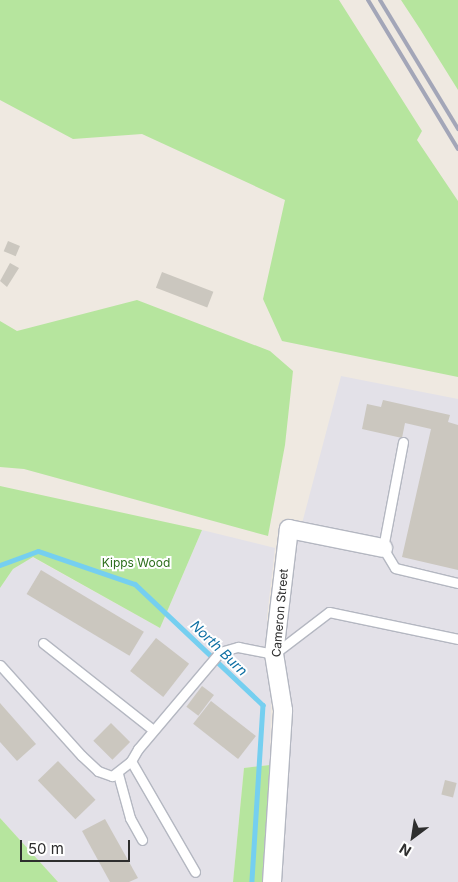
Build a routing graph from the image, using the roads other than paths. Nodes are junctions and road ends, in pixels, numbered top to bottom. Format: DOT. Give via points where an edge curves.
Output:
graph roads {
  1 [pos="403,442"];
  2 [pos="383,548"];
  3 [pos="458,583"];
  4 [pos="458,639"];
  5 [pos="43,643"];
  6 [pos="274,654"];
  7 [pos="0,665"];
  8 [pos="153,730"];
  9 [pos="131,761"];
  10 [pos="118,774"];
  11 [pos="142,840"];
  12 [pos="195,872"];
  13 [pos="272,882"];
  1 -- 2 [label="lane"];
  2 -- 3 [label="lane" via="395,568"];
  2 -- 6 [label="street, Cameron Street" via="289,530"];
  4 -- 6 [label="lane" via="329,612"];
  5 -- 8 [label="lane"];
  6 -- 8 [label="lane" via="238,646 220,652"];
  6 -- 13 [label="street, Cameron Street" via="283,710"];
  7 -- 10 [label="lane" via="98,771 105,775"];
  8 -- 9 [label="lane"];
  9 -- 10 [label="lane"];
  9 -- 12 [label="lane"];
  10 -- 11 [label="lane" via="127,810"];
}
